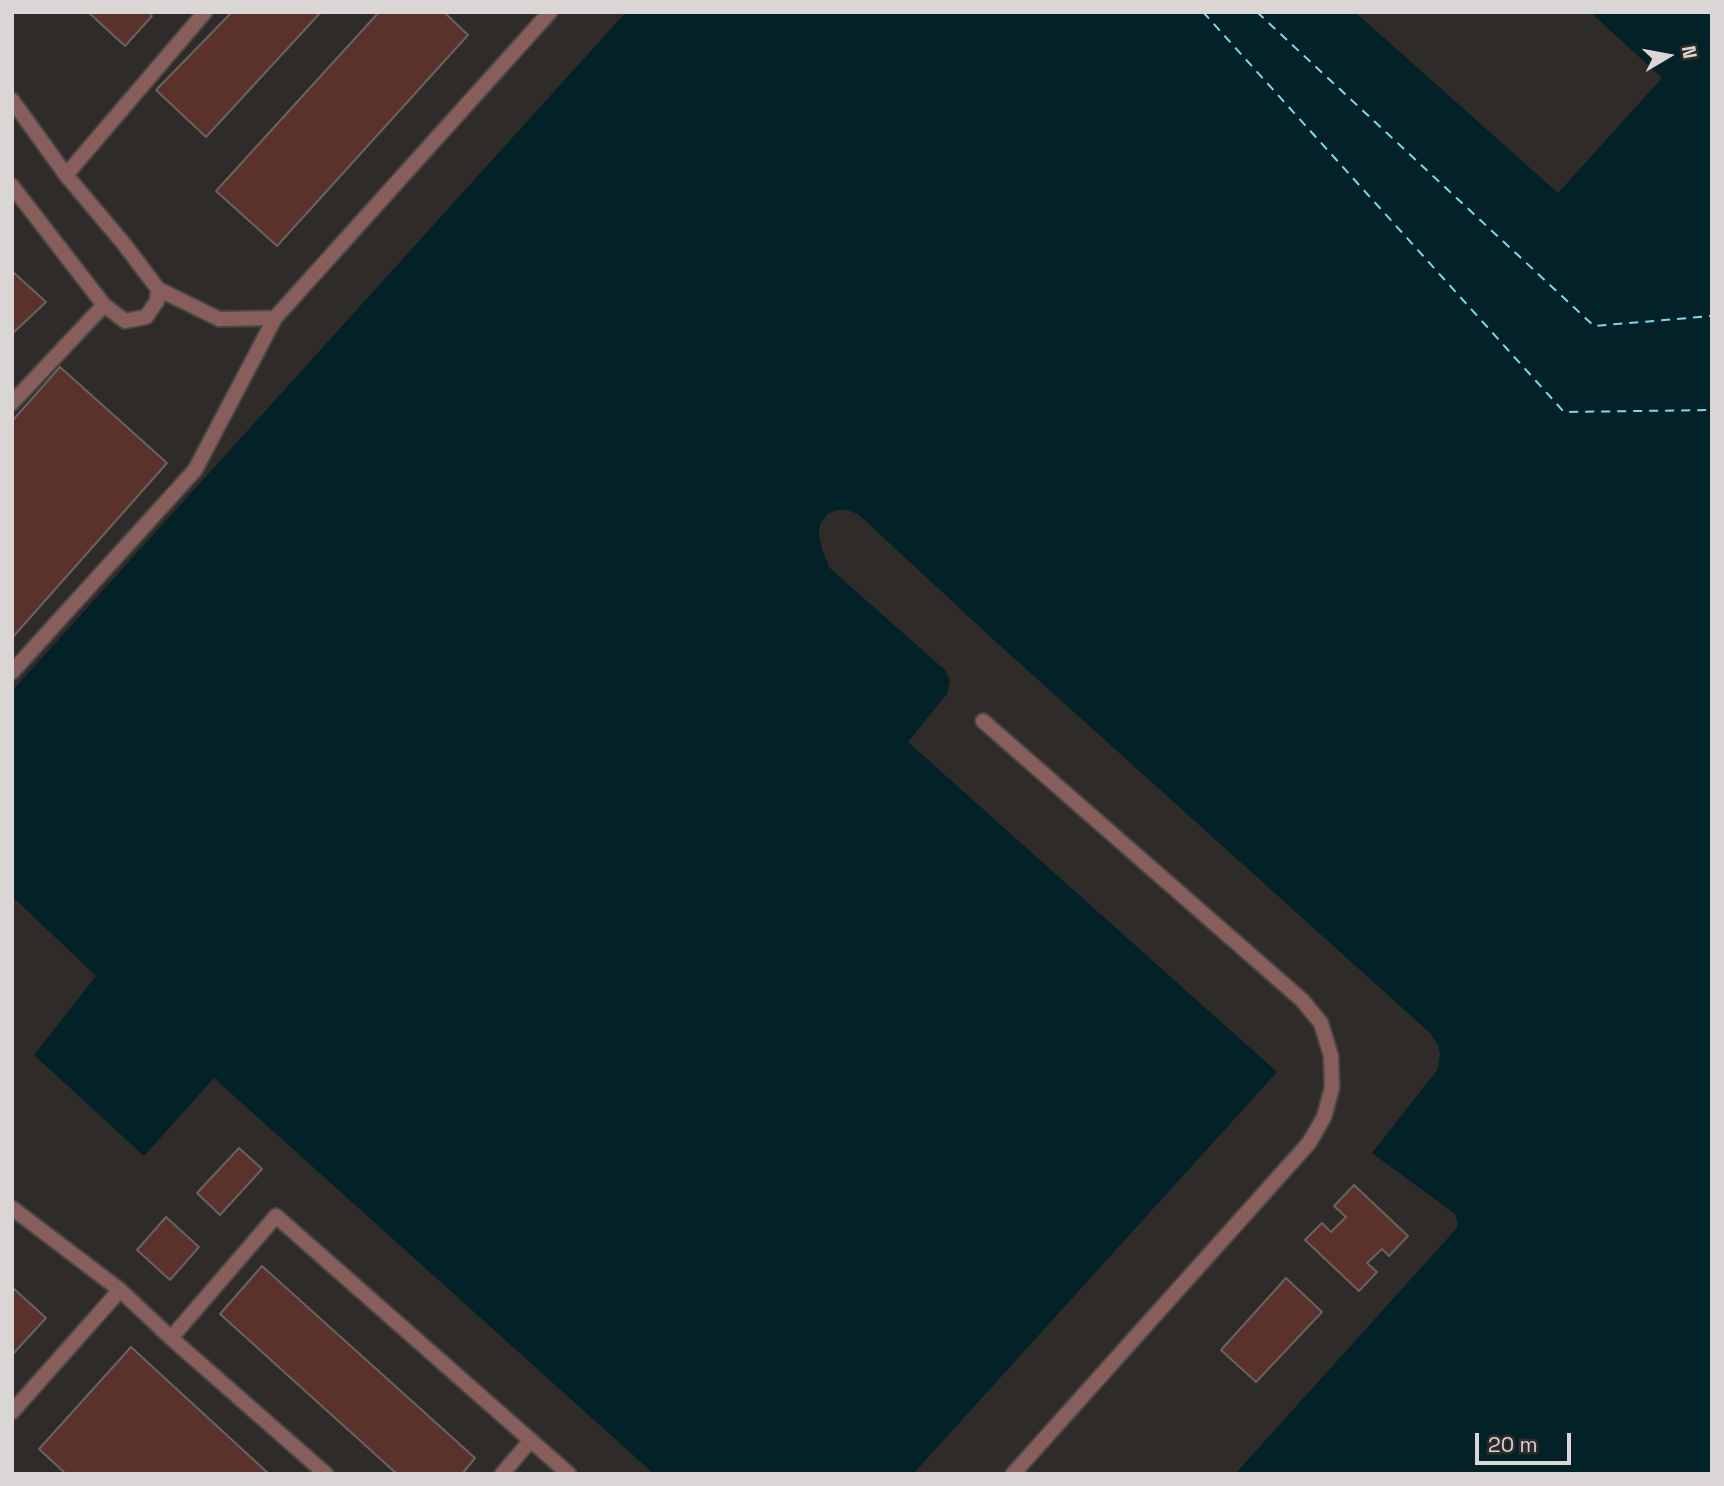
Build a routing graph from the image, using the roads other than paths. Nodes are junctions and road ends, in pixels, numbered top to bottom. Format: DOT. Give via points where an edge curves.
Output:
graph roads {
  1 [pos="205,12"];
  2 [pos="550,12"];
  3 [pos="12,100"];
  4 [pos="66,175"];
  5 [pos="12,186"];
  6 [pos="158,289"];
  7 [pos="104,305"];
  8 [pos="275,318"];
  9 [pos="12,403"];
  10 [pos="12,672"];
  11 [pos="983,721"];
  12 [pos="12,1208"];
  13 [pos="120,1290"];
  14 [pos="171,1338"];
  15 [pos="12,1412"];
  16 [pos="531,1440"];
  17 [pos="326,1474"];
  18 [pos="502,1474"];
  19 [pos="569,1474"];
  20 [pos="1013,1474"];
  1 -- 4 [label="street"];
  2 -- 8 [label="street"];
  3 -- 4 [label="street"];
  4 -- 6 [label="street"];
  5 -- 7 [label="street"];
  6 -- 7 [label="street" via="157,301 146,317 125,321"];
  6 -- 8 [label="street" via="219,319"];
  7 -- 9 [label="street"];
  8 -- 10 [label="street" via="195,470"];
  11 -- 20 [label="street" via="1302,1000 1321,1023 1331,1056 1332,1088 1324,1117 1309,1143"];
  12 -- 13 [label="street"];
  13 -- 14 [label="street"];
  13 -- 15 [label="street"];
  14 -- 16 [label="street" via="276,1216"];
  14 -- 17 [label="street"];
  16 -- 18 [label="street"];
  16 -- 19 [label="street"];
}
